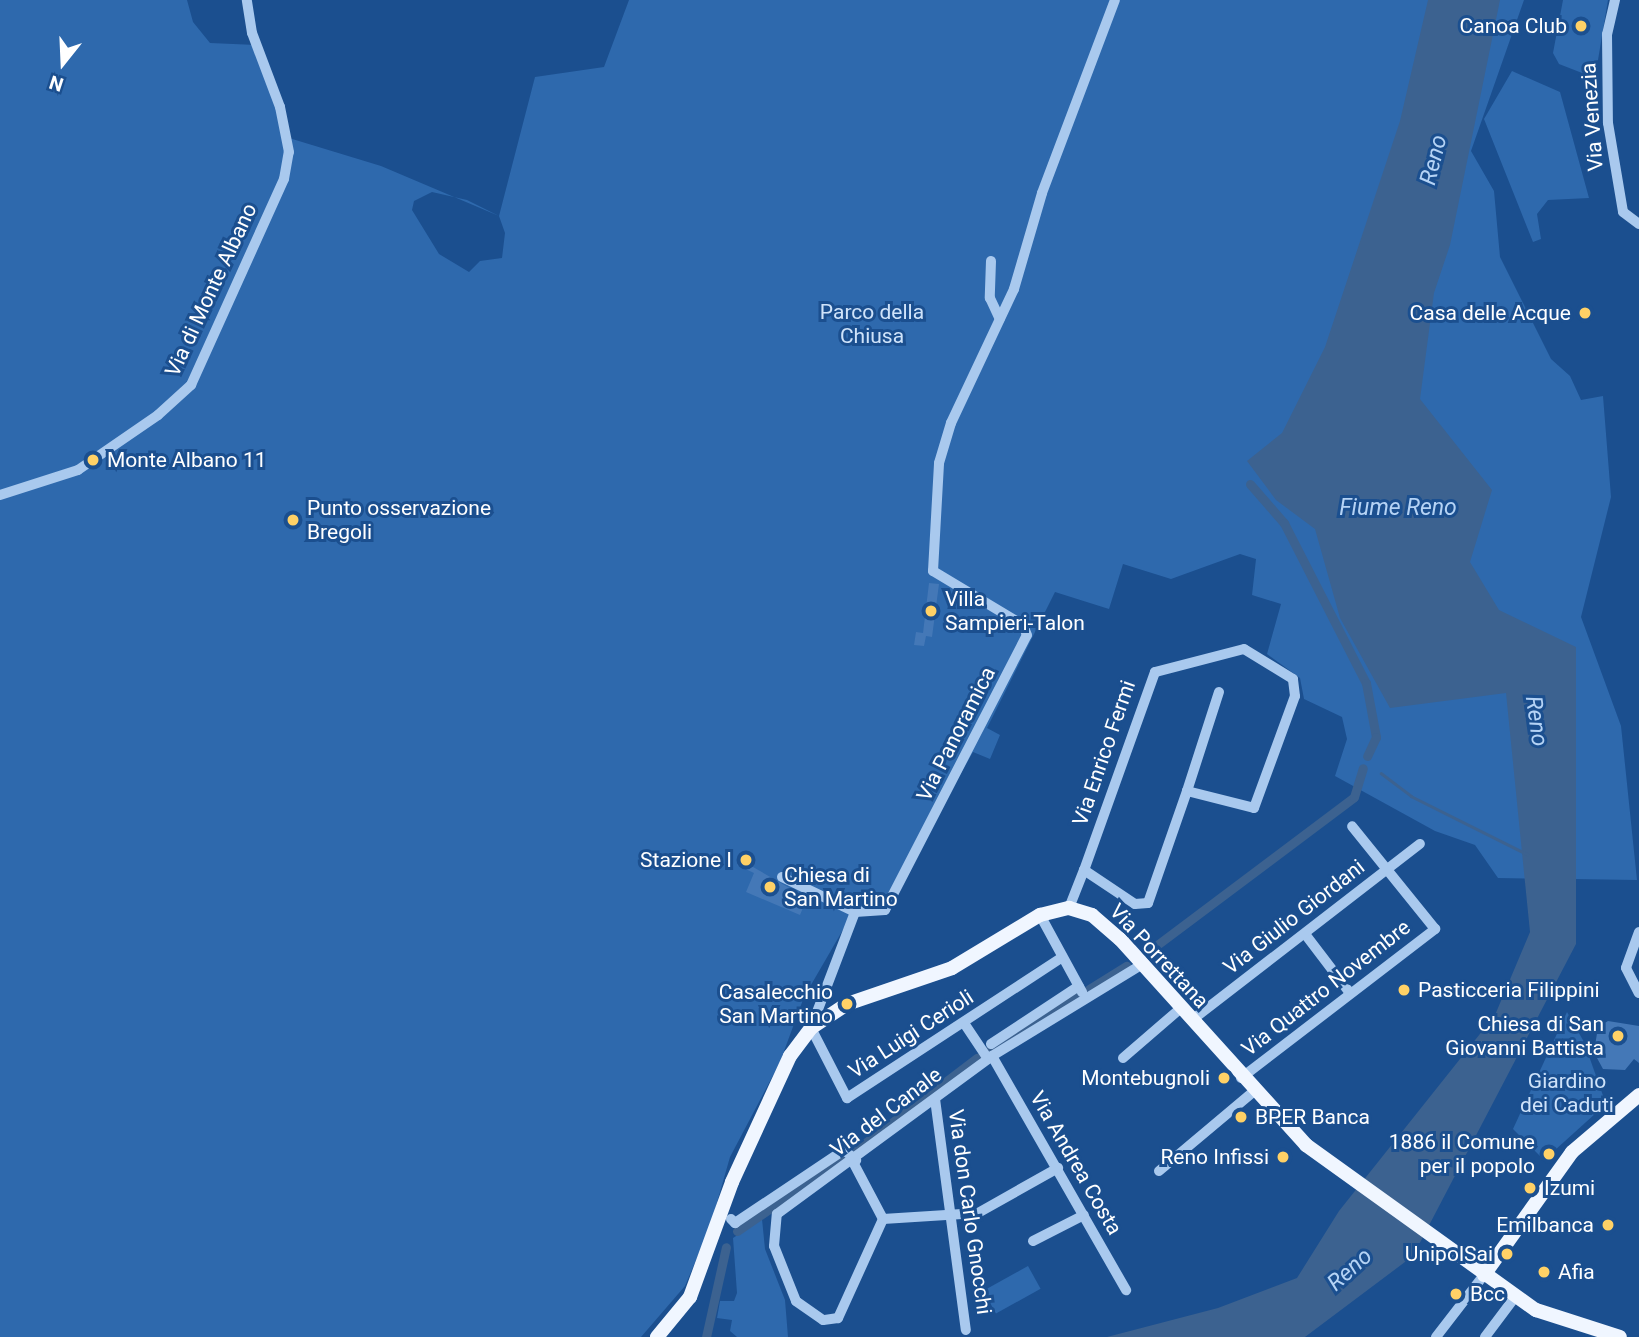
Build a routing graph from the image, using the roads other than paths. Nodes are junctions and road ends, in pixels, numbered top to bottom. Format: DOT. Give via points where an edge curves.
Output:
graph roads {
  1 [pos="247,0"];
  2 [pos="1115,0"];
  3 [pos="1615,0"];
  4 [pos="1639,224"];
  5 [pos="991,261"];
  6 [pos="1000,319"];
  7 [pos="0,495"];
  8 [pos="1219,692"];
  9 [pos="1187,791"];
  10 [pos="1352,827"];
  11 [pos="1420,844"];
  12 [pos="1387,869"];
  13 [pos="1084,870"];
  14 [pos="782,877"];
  15 [pos="1069,908"];
  16 [pos="855,912"];
  17 [pos="1040,915"];
  18 [pos="1639,932"];
  19 [pos="1305,934"];
  20 [pos="1061,958"];
  21 [pos="1143,964"];
  22 [pos="1079,986"];
  23 [pos="1350,993"];
  24 [pos="1639,993"];
  25 [pos="1086,997"];
  26 [pos="1181,1008"];
  27 [pos="1192,1020"];
  28 [pos="964,1023"];
  29 [pos="811,1028"];
  30 [pos="990,1053"];
  31 [pos="1123,1058"];
  32 [pos="1245,1075"];
  33 [pos="1253,1091"];
  34 [pos="1639,1096"];
  35 [pos="935,1099"];
  36 [pos="1279,1106"];
  37 [pos="855,1161"];
  38 [pos="1058,1168"];
  39 [pos="1159,1171"];
  40 [pos="1084,1215"];
  41 [pos="952,1216"];
  42 [pos="731,1219"];
  43 [pos="883,1219"];
  44 [pos="1033,1241"];
  45 [pos="1484,1275"];
  46 [pos="1126,1290"];
  47 [pos="1515,1297"];
  48 [pos="966,1330"];
  49 [pos="1441,1336"];
  50 [pos="657,1337"];
  51 [pos="1485,1337"];
  52 [pos="1620,1337"];
  1 -- 7 [label="street, Via di Monte Albano" via="252,33 280,107 289,152 284,178 191,385 158,415 78,470"];
  2 -- 6 [label="street, Via Panoramica"];
  3 -- 4 [label="street, Via Venezia" via="1607,34 1608,123 1623,212"];
  5 -- 6 [label="street" via="990,298"];
  6 -- 16 [label="street, Via Panoramica" via="951,423 939,463 933,571 1023,625 1027,635 888,907 874,915"];
  8 -- 9 [label="street"];
  9 -- 13 [label="street" via="1155,891 1139,905"];
  9 -- 13 [label="street, Via Enrico Fermi" via="1243,810 1258,804 1297,691 1293,679 1257,655 1236,650 1155,672"];
  10 -- 12 [label="street"];
  11 -- 12 [label="street, Via Giulio Giordani"];
  12 -- 19 [label="street, Via Giulio Giordani"];
  12 -- 23 [label="street, Via Quattro Novembre" via="1435,929"];
  13 -- 15 [label="street"];
  14 -- 16 [label="street"];
  15 -- 17 [label="main road"];
  15 -- 21 [label="main road, Via Porrettana" via="1101,922"];
  16 -- 29 [label="street"];
  17 -- 20 [label="street"];
  17 -- 29 [label="main road" via="952,968 847,1004"];
  18 -- 24 [label="street" via="1626,968"];
  19 -- 23 [label="street"];
  19 -- 27 [label="street, Via Giulio Giordani"];
  20 -- 22 [label="street"];
  20 -- 28 [label="street, Via Luigi Cerioli"];
  21 -- 25 [label="street, Via del Canale"];
  21 -- 26 [label="main road, Via Porrettana"];
  22 -- 25 [label="street"];
  22 -- 30 [label="street"];
  23 -- 32 [label="street, Via Quattro Novembre"];
  25 -- 30 [label="street, Via del Canale"];
  26 -- 27 [label="main road, Via Porrettana"];
  26 -- 31 [label="street"];
  27 -- 32 [label="main road, Via Porrettana"];
  28 -- 29 [label="street, Via Luigi Cerioli" via="847,1098"];
  28 -- 30 [label="street, Via Andrea Costa"];
  29 -- 50 [label="main road" via="790,1056 732,1182 690,1297"];
  30 -- 35 [label="street, Via del Canale"];
  30 -- 38 [label="street, Via Andrea Costa"];
  32 -- 33 [label="main road, Via Porrettana"];
  32 -- 36 [label="street"];
  33 -- 39 [label="street"];
  33 -- 45 [label="main road, Via Porrettana" via="1306,1145"];
  34 -- 45 [label="main road" via="1572,1152"];
  35 -- 37 [label="street, Via del Canale"];
  35 -- 41 [label="street, Via don Carlo Gnocchi"];
  37 -- 42 [label="street" via="844,1150 735,1223"];
  37 -- 43 [label="street"];
  37 -- 43 [label="street, Via del Canale" via="772,1222 774,1246 796,1301 823,1320 841,1315"];
  38 -- 40 [label="street, Via Andrea Costa"];
  38 -- 41 [label="street" via="1008,1200"];
  40 -- 44 [label="street"];
  40 -- 46 [label="street, Via Andrea Costa"];
  41 -- 43 [label="street"];
  41 -- 48 [label="street, Via don Carlo Gnocchi"];
  45 -- 47 [label="main road, Via Porrettana"];
  45 -- 49 [label="street"];
  47 -- 51 [label="street"];
  47 -- 52 [label="main road, Via Porrettana" via="1547,1315"];
}
